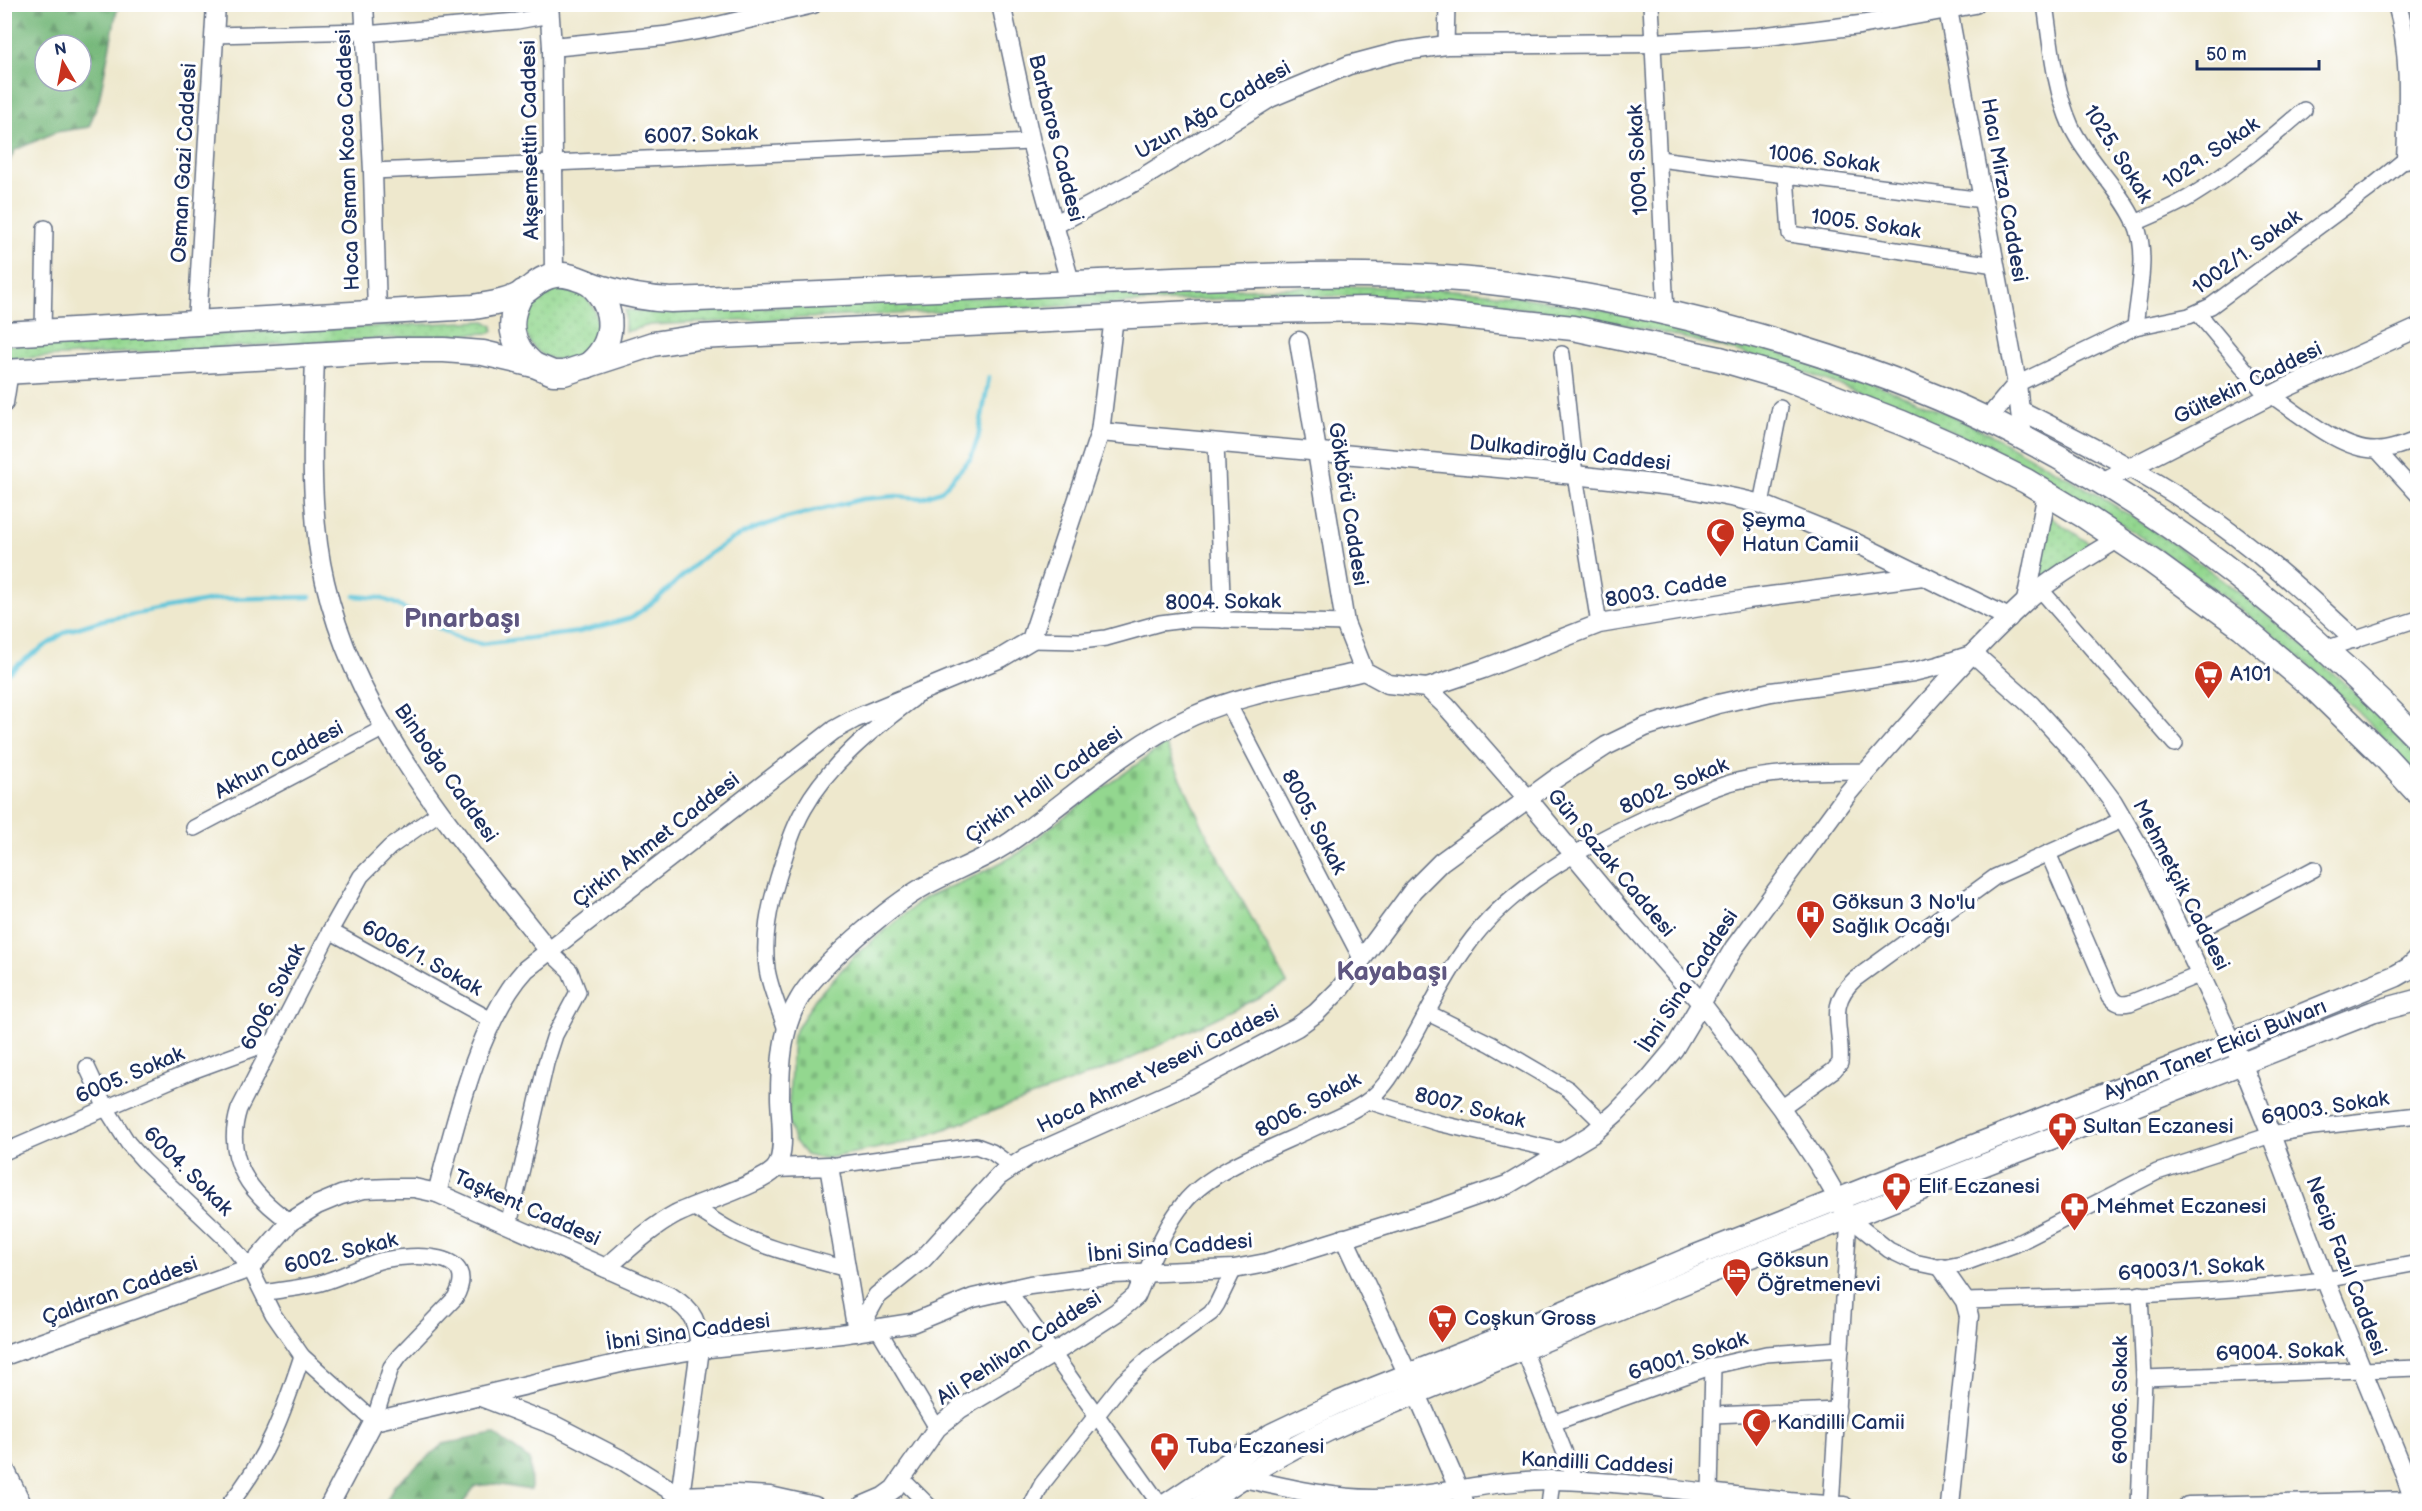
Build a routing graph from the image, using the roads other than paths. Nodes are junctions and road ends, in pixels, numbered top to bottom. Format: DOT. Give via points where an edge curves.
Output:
graph roads {
  1 [pos="216,4"];
  2 [pos="364,4"];
  3 [pos="813,4"];
  4 [pos="1001,4"];
  5 [pos="1447,4"];
  6 [pos="1651,4"];
  7 [pos="1975,4"];
  8 [pos="2044,4"];
  9 [pos="2397,4"];
  10 [pos="1947,7"];
  11 [pos="550,10"];
  12 [pos="365,32"];
  13 [pos="214,35"];
  14 [pos="1653,43"];
  15 [pos="1446,45"];
  16 [pos="552,47"];
  17 [pos="2304,110"];
  18 [pos="1030,142"];
  19 [pos="2412,154"];
  20 [pos="1659,159"];
  21 [pos="554,162"];
  22 [pos="374,171"];
  23 [pos="1786,175"];
  24 [pos="1983,200"];
  25 [pos="2135,223"];
  26 [pos="1054,225"];
  27 [pos="45,228"];
  28 [pos="1995,265"];
  29 [pos="555,275"];
  30 [pos="1070,282"];
  31 [pos="590,284"];
  32 [pos="523,292"];
  33 [pos="376,313"];
  34 [pos="1666,313"];
  35 [pos="2198,313"];
  36 [pos="1114,317"];
  37 [pos="197,323"];
  38 [pos="2135,327"];
  39 [pos="2418,328"];
  40 [pos="43,332"];
  41 [pos="4,334"];
  42 [pos="1299,341"];
  43 [pos="1562,354"];
  44 [pos="315,356"];
  45 [pos="534,365"];
  46 [pos="585,367"];
  47 [pos="7,371"];
  48 [pos="2017,384"];
  49 [pos="2269,396"];
  50 [pos="4,403"];
  51 [pos="1779,408"];
  52 [pos="2020,410"];
  53 [pos="1987,420"];
  54 [pos="1100,432"];
  55 [pos="2023,438"];
  56 [pos="2418,439"];
  57 [pos="1216,443"];
  58 [pos="1316,450"];
  59 [pos="2377,450"];
  60 [pos="2130,467"];
  61 [pos="1575,475"];
  62 [pos="2100,483"];
  63 [pos="2047,493"];
  64 [pos="2418,495"];
  65 [pos="1761,504"];
  66 [pos="2119,538"];
  67 [pos="1923,576"];
  68 [pos="2034,596"];
  69 [pos="2009,618"];
  70 [pos="2418,619"];
  71 [pos="1223,620"];
  72 [pos="1345,623"];
  73 [pos="1599,624"];
  74 [pos="2354,639"];
  75 [pos="1031,640"];
  76 [pos="2325,649"];
  77 [pos="1974,654"];
  78 [pos="1364,671"];
  79 [pos="1427,688"];
  80 [pos="925,690"];
  81 [pos="1228,703"];
  82 [pos="384,728"];
  83 [pos="2418,739"];
  84 [pos="2175,744"];
  85 [pos="1867,771"];
  86 [pos="2418,793"];
  87 [pos="1528,799"];
  88 [pos="440,812"];
  89 [pos="2124,819"];
  90 [pos="194,828"];
  91 [pos="2048,853"];
  92 [pos="1574,855"];
  93 [pos="2314,868"];
  94 [pos="330,931"];
  95 [pos="2184,938"];
  96 [pos="549,951"];
  97 [pos="1362,960"];
  98 [pos="2418,960"];
  99 [pos="2201,974"];
  100 [pos="2418,1000"];
  101 [pos="1702,1004"];
  102 [pos="1428,1012"];
  103 [pos="493,1022"];
  104 [pos="786,1030"];
  105 [pos="274,1041"];
  106 [pos="2233,1043"];
  107 [pos="2242,1063"];
  108 [pos="87,1067"];
  109 [pos="1368,1101"];
  110 [pos="106,1108"];
  111 [pos="1781,1108"];
  112 [pos="2418,1115"];
  113 [pos="1604,1124"];
  114 [pos="2271,1135"];
  115 [pos="4,1152"];
  116 [pos="1564,1152"];
  117 [pos="829,1166"];
  118 [pos="1011,1166"];
  119 [pos="776,1168"];
  120 [pos="437,1193"];
  121 [pos="1838,1199"];
  122 [pos="693,1207"];
  123 [pos="1849,1218"];
  124 [pos="290,1222"];
  125 [pos="509,1225"];
  126 [pos="1344,1238"];
  127 [pos="2418,1263"];
  128 [pos="250,1268"];
  129 [pos="606,1268"];
  130 [pos="1942,1268"];
  131 [pos="846,1269"];
  132 [pos="1234,1269"];
  133 [pos="1146,1272"];
  134 [pos="2325,1279"];
  135 [pos="1008,1290"];
  136 [pos="263,1293"];
  137 [pos="2140,1294"];
  138 [pos="1965,1301"];
  139 [pos="878,1329"];
  140 [pos="857,1332"];
  141 [pos="700,1349"];
  142 [pos="1841,1349"];
  143 [pos="1524,1350"];
  144 [pos="1054,1353"];
  145 [pos="4,1356"];
  146 [pos="302,1356"];
  147 [pos="1713,1366"];
  148 [pos="2418,1368"];
  149 [pos="2362,1370"];
  150 [pos="1407,1374"];
  151 [pos="2144,1378"];
  152 [pos="1417,1394"];
  153 [pos="481,1397"];
  154 [pos="1838,1410"];
  155 [pos="1096,1415"];
  156 [pos="1713,1415"];
  157 [pos="374,1421"];
  158 [pos="1552,1423"];
  159 [pos="937,1428"];
  160 [pos="4,1467"];
  161 [pos="1243,1478"];
  162 [pos="902,1479"];
  163 [pos="1552,1480"];
  164 [pos="1576,1481"];
  165 [pos="1459,1489"];
  166 [pos="1710,1493"];
  167 [pos="679,1503"];
  168 [pos="2415,1503"];
  169 [pos="807,1505"];
  170 [pos="23,1506"];
  171 [pos="228,1506"];
  172 [pos="329,1506"];
  173 [pos="862,1506"];
  174 [pos="929,1506"];
  175 [pos="1031,1506"];
  176 [pos="1163,1506"];
  177 [pos="1202,1506"];
  178 [pos="1466,1506"];
  179 [pos="1549,1506"];
  180 [pos="1831,1506"];
  181 [pos="1844,1506"];
  182 [pos="1950,1506"];
  183 [pos="2139,1506"];
  184 [pos="2188,1506"];
  1 -- 13 [label="street, Osman Gazi Caddesi"];
  2 -- 12 [label="street, Hoca Osman Koca Caddesi"];
  3 -- 16 [label="street" via="664,36"];
  4 -- 18 [label="street, Barbaros Caddesi"];
  5 -- 15 [label="street"];
  6 -- 14 [label="street, 1009. Sokak"];
  7 -- 10 [label="street, Uzun Ağa Caddesi"];
  8 -- 25 [label="street, 1025. Sokak" via="2055,71 2072,126"];
  9 -- 19 [label="street"];
  10 -- 14 [label="street, Uzun Ağa Caddesi" via="1860,25"];
  10 -- 24 [label="street, Hacı Mirza Caddesi"];
  11 -- 12 [label="street" via="506,22"];
  11 -- 16 [label="street, Akşemsettin Caddesi"];
  12 -- 13 [label="street"];
  12 -- 22 [label="street, Hoca Osman Koca Caddesi"];
  13 -- 37 [label="street, Osman Gazi Caddesi"];
  14 -- 15 [label="street, Uzun Ağa Caddesi"];
  14 -- 20 [label="street, 1009. Sokak"];
  15 -- 26 [label="street, Uzun Ağa Caddesi" via="1398,51 1302,83"];
  16 -- 21 [label="street, Akşemsettin Caddesi"];
  17 -- 25 [label="street, 1029. Sokak" via="2207,187"];
  18 -- 21 [label="street, 6007. Sokak"];
  18 -- 26 [label="street, Barbaros Caddesi"];
  19 -- 35 [label="street, 1002/1. Sokak"];
  20 -- 23 [label="street, 1006. Sokak"];
  20 -- 34 [label="street, 1009. Sokak"];
  21 -- 22 [label="street, 6007. Sokak"];
  21 -- 29 [label="street, Akşemsettin Caddesi"];
  22 -- 33 [label="street, Hoca Osman Koca Caddesi"];
  23 -- 24 [label="street, 1006. Sokak"];
  23 -- 28 [label="street, 1005. Sokak" via="1790,234"];
  24 -- 28 [label="street, Hacı Mirza Caddesi"];
  25 -- 38 [label="street, 1025. Sokak" via="2141,261"];
  26 -- 30 [label="street, Barbaros Caddesi"];
  27 -- 40 [label="street"];
  28 -- 48 [label="street, Hacı Mirza Caddesi"];
  29 -- 31 [label="highway" via="579,278"];
  29 -- 32 [label="highway" via="542,278"];
  30 -- 31 [label="highway" via="671,300 636,297"];
  30 -- 34 [label="highway" via="1288,274 1444,278 1561,291"];
  31 -- 46 [label="highway" via="607,306 610,329 602,351"];
  32 -- 33 [label="highway" via="474,308"];
  32 -- 45 [label="highway" via="513,311 513,336 519,350"];
  33 -- 37 [label="highway"];
  34 -- 53 [label="highway" via="1788,344 1896,381"];
  35 -- 38 [label="street, 1002/1. Sokak"];
  35 -- 49 [label="street"];
  36 -- 46 [label="highway" via="675,339"];
  36 -- 54 [label="street"];
  36 -- 63 [label="highway" via="1368,309 1573,328 1720,359 1785,378 1940,439"];
  37 -- 40 [label="highway"];
  38 -- 48 [label="street, 1002/1. Sokak"];
  39 -- 49 [label="street, Gültekin Caddesi"];
  40 -- 41 [label="highway"];
  42 -- 58 [label="street, Gökbörü Caddesi"];
  43 -- 61 [label="street"];
  44 -- 45 [label="highway" via="444,350 483,353"];
  44 -- 47 [label="highway"];
  44 -- 82 [label="street, Binboğa Caddesi" via="314,504 324,582 348,655"];
  45 -- 46 [label="highway" via="553,373"];
  47 -- 50 [label="street"];
  48 -- 52 [label="street, Hacı Mirza Caddesi"];
  48 -- 53 [label="street"];
  49 -- 59 [label="street" via="2339,440"];
  49 -- 60 [label="street, Gültekin Caddesi"];
  51 -- 65 [label="street"];
  52 -- 55 [label="street, Hacı Mirza Caddesi"];
  52 -- 60 [label="street"];
  53 -- 55 [label="highway"];
  54 -- 57 [label="street, Dulkadiroğlu Caddesi"];
  54 -- 75 [label="street"];
  55 -- 62 [label="highway"];
  56 -- 59 [label="street"];
  57 -- 58 [label="street, Dulkadiroğlu Caddesi"];
  57 -- 71 [label="street"];
  58 -- 61 [label="street, Dulkadiroğlu Caddesi"];
  58 -- 72 [label="street, Gökbörü Caddesi"];
  59 -- 64 [label="street"];
  60 -- 62 [label="street, Gültekin Caddesi"];
  60 -- 74 [label="street" via="2229,532 2284,575"];
  61 -- 65 [label="street, Dulkadiroğlu Caddesi" via="1680,487"];
  61 -- 73 [label="street"];
  62 -- 76 [label="highway" via="2151,514 2253,588"];
  63 -- 66 [label="highway"];
  63 -- 68 [label="street"];
  65 -- 67 [label="street, Dulkadiroğlu Caddesi" via="1852,541"];
  66 -- 68 [label="street, İbni Sina Caddesi"];
  66 -- 86 [label="highway" via="2278,658 2350,722"];
  67 -- 69 [label="street, Dulkadiroğlu Caddesi"];
  67 -- 73 [label="street, 8003. Cadde"];
  68 -- 69 [label="street, İbni Sina Caddesi"];
  68 -- 84 [label="street"];
  69 -- 77 [label="street, İbni Sina Caddesi"];
  70 -- 74 [label="street"];
  71 -- 72 [label="street, 8004. Sokak"];
  71 -- 75 [label="street, 8004. Sokak" via="1176,620 1081,641"];
  72 -- 78 [label="street, Gökbörü Caddesi"];
  73 -- 79 [label="street, 8003. Cadde"];
  74 -- 76 [label="street"];
  75 -- 80 [label="street, Çirkin Ahmet Caddesi" via="1001,658"];
  76 -- 83 [label="highway"];
  77 -- 85 [label="street, İbni Sina Caddesi"];
  77 -- 87 [label="street, Hoca Ahmet Yesevi Caddesi" via="1913,672 1771,692 1675,717 1606,746"];
  77 -- 89 [label="street, Mehmetçik Caddesi" via="2049,724 2083,762"];
  78 -- 79 [label="street" via="1388,684"];
  78 -- 81 [label="street, Çirkin Halil Caddesi"];
  79 -- 87 [label="street, Gün Sazak Caddesi"];
  80 -- 96 [label="street, Çirkin Ahmet Caddesi" via="854,719 817,742"];
  80 -- 104 [label="street" via="883,721 832,771 814,792 794,830 771,902 766,940 768,971"];
  81 -- 97 [label="street, 8005. Sokak"];
  81 -- 104 [label="street, Çirkin Halil Caddesi" via="1140,744 993,853 905,899 849,945 806,989"];
  82 -- 88 [label="street, Binboğa Caddesi"];
  82 -- 90 [label="street, Akhun Caddesi"];
  85 -- 92 [label="street, 8002. Sokak" via="1789,773 1736,781 1645,818"];
  85 -- 101 [label="street, İbni Sina Caddesi" via="1734,948"];
  87 -- 92 [label="street, Gün Sazak Caddesi"];
  87 -- 97 [label="street, Hoca Ahmet Yesevi Caddesi" via="1426,875"];
  88 -- 94 [label="street, 6006. Sokak" via="374,861 352,890"];
  88 -- 96 [label="street, Binboğa Caddesi"];
  89 -- 91 [label="street"];
  89 -- 95 [label="street, Mehmetçik Caddesi"];
  91 -- 99 [label="street" via="2115,1003 2130,1003"];
  91 -- 111 [label="street" via="1982,884 1847,987 1836,1016 1840,1063"];
  92 -- 101 [label="street, Gün Sazak Caddesi"];
  92 -- 102 [label="street, 8006. Sokak" via="1510,899 1486,923 1466,947"];
  93 -- 95 [label="street"];
  94 -- 103 [label="street, 6006/1. Sokak"];
  94 -- 105 [label="street, 6006. Sokak"];
  95 -- 99 [label="street, Mehmetçik Caddesi"];
  96 -- 103 [label="street, Çirkin Ahmet Caddesi" via="514,982"];
  96 -- 125 [label="street" via="570,971 578,992 555,1035 546,1063"];
  97 -- 118 [label="street, Hoca Ahmet Yesevi Caddesi" via="1328,1003 1297,1027 1188,1085"];
  98 -- 106 [label="main road, Ayhan Taner Ekici Bulvarı" via="2396,976"];
  99 -- 106 [label="street, Mehmetçik Caddesi"];
  100 -- 107 [label="main road, Ayhan Taner Ekici Bulvarı" via="2373,1012"];
  101 -- 111 [label="street, Gün Sazak Caddesi"];
  101 -- 113 [label="street, İbni Sina Caddesi" via="1649,1079"];
  102 -- 109 [label="street, 8006. Sokak" via="1390,1077"];
  102 -- 113 [label="street" via="1568,1089"];
  103 -- 120 [label="street, Çirkin Ahmet Caddesi" via="460,1105"];
  104 -- 119 [label="street, Çirkin Halil Caddesi" via="780,1095 781,1147"];
  105 -- 110 [label="street, 6005. Sokak"];
  105 -- 124 [label="street, 6006. Sokak" via="239,1109 233,1141 236,1158 254,1190"];
  106 -- 107 [label="street, Necip Fazıl Caddesi"];
  106 -- 121 [label="main road, Ayhan Taner Ekici Bulvarı"];
  107 -- 114 [label="street, Necip Fazıl Caddesi"];
  107 -- 123 [label="main road, Ayhan Taner Ekici Bulvarı"];
  108 -- 110 [label="street, 6004. Sokak"];
  109 -- 116 [label="street, 8007. Sokak" via="1422,1119"];
  109 -- 133 [label="street, 8006. Sokak" via="1198,1188 1166,1229"];
  110 -- 115 [label="street, 6005. Sokak"];
  110 -- 128 [label="street, 6004. Sokak" via="144,1161 227,1240"];
  111 -- 121 [label="street, Gün Sazak Caddesi"];
  112 -- 114 [label="street, 69003. Sokak"];
  113 -- 116 [label="street, İbni Sina Caddesi"];
  114 -- 130 [label="street, 69003. Sokak" via="2157,1172 1992,1255"];
  114 -- 134 [label="street, Necip Fazıl Caddesi"];
  116 -- 126 [label="street, İbni Sina Caddesi" via="1507,1185"];
  117 -- 118 [label="street" via="976,1146"];
  117 -- 119 [label="street"];
  117 -- 131 [label="street"];
  118 -- 140 [label="street, Hoca Ahmet Yesevi Caddesi" via="986,1187 923,1259 878,1296"];
  119 -- 122 [label="street"];
  120 -- 124 [label="street, Taşkent Caddesi" via="414,1188 364,1190 317,1205"];
  120 -- 125 [label="street, Taşkent Caddesi"];
  121 -- 123 [label="street, Gün Sazak Caddesi"];
  121 -- 150 [label="main road, Ayhan Taner Ekici Bulvarı"];
  122 -- 129 [label="street" via="658,1225"];
  122 -- 131 [label="street" via="748,1238"];
  123 -- 130 [label="street, 69003. Sokak" via="1889,1250 1914,1262"];
  123 -- 142 [label="street"];
  123 -- 143 [label="main road, Ayhan Taner Ekici Bulvarı"];
  124 -- 128 [label="street, Taşkent Caddesi"];
  125 -- 129 [label="street, Taşkent Caddesi"];
  126 -- 132 [label="street, İbni Sina Caddesi"];
  126 -- 150 [label="street"];
  127 -- 134 [label="street, 69003/1. Sokak"];
  128 -- 136 [label="street, 6004. Sokak"];
  128 -- 145 [label="street, Çaldıran Caddesi"];
  129 -- 141 [label="street, Taşkent Caddesi" via="684,1305 698,1326"];
  130 -- 138 [label="street"];
  131 -- 140 [label="street"];
  132 -- 133 [label="street, İbni Sina Caddesi"];
  132 -- 155 [label="street" via="1211,1313 1138,1366"];
  133 -- 135 [label="street, İbni Sina Caddesi" via="1060,1280"];
  133 -- 144 [label="street, Ali Pehlivan Caddesi" via="1136,1296 1127,1304"];
  134 -- 137 [label="street, 69003/1. Sokak"];
  134 -- 149 [label="street, Necip Fazıl Caddesi"];
  135 -- 139 [label="street, İbni Sina Caddesi" via="973,1298 912,1323"];
  135 -- 144 [label="street"];
  136 -- 146 [label="street, 6004. Sokak" via="281,1328"];
  136 -- 157 [label="street, 6002. Sokak" via="327,1281 385,1260 409,1257 445,1260 455,1265 461,1272 461,1287 391,1367"];
  137 -- 138 [label="street, 69003/1. Sokak"];
  137 -- 151 [label="street, 69006. Sokak"];
  138 -- 182 [label="street" via="1969,1316"];
  139 -- 140 [label="street, İbni Sina Caddesi"];
  139 -- 159 [label="street"];
  140 -- 141 [label="street, İbni Sina Caddesi"];
  141 -- 153 [label="street, İbni Sina Caddesi" via="628,1361"];
  141 -- 167 [label="street, Taşkent Caddesi"];
  142 -- 147 [label="street, 69001. Sokak" via="1766,1354"];
  142 -- 154 [label="street"];
  143 -- 152 [label="main road, Ayhan Taner Ekici Bulvarı"];
  143 -- 158 [label="street"];
  144 -- 155 [label="street"];
  144 -- 159 [label="street, Ali Pehlivan Caddesi" via="960,1409"];
  146 -- 157 [label="street, 6004. Sokak"];
  146 -- 171 [label="street" via="274,1436 253,1475"];
  147 -- 156 [label="street"];
  147 -- 158 [label="street, 69001. Sokak"];
  148 -- 149 [label="street, 69004. Sokak"];
  149 -- 151 [label="street, 69004. Sokak"];
  149 -- 168 [label="street, Necip Fazıl Caddesi"];
  150 -- 152 [label="street"];
  150 -- 176 [label="main road, Ayhan Taner Ekici Bulvarı" via="1293,1422"];
  151 -- 183 [label="street, 69006. Sokak"];
  152 -- 161 [label="main road, Ayhan Taner Ekici Bulvarı" via="1321,1433"];
  152 -- 165 [label="street"];
  153 -- 157 [label="street, İbni Sina Caddesi"];
  153 -- 167 [label="street" via="556,1426 622,1460"];
  154 -- 156 [label="street"];
  154 -- 180 [label="street"];
  155 -- 175 [label="street" via="1042,1484"];
  155 -- 176 [label="street"];
  156 -- 166 [label="street"];
  157 -- 172 [label="street"];
  158 -- 164 [label="street"];
  159 -- 162 [label="street, Ali Pehlivan Caddesi"];
  160 -- 170 [label="street"];
  161 -- 165 [label="street, Kandilli Caddesi" via="1345,1498 1373,1499"];
  161 -- 177 [label="main road, Ayhan Taner Ekici Bulvarı"];
  162 -- 173 [label="street, Ali Pehlivan Caddesi" via="883,1497"];
  162 -- 174 [label="street"];
  163 -- 164 [label="street, Kandilli Caddesi"];
  163 -- 165 [label="street, Kandilli Caddesi"];
  163 -- 179 [label="street"];
  164 -- 166 [label="street, Kandilli Caddesi"];
  165 -- 178 [label="street"];
  166 -- 180 [label="street, Kandilli Caddesi"];
  167 -- 169 [label="street" via="736,1494"];
  168 -- 184 [label="street"];
  180 -- 181 [label="street, Kandilli Caddesi"];
}
